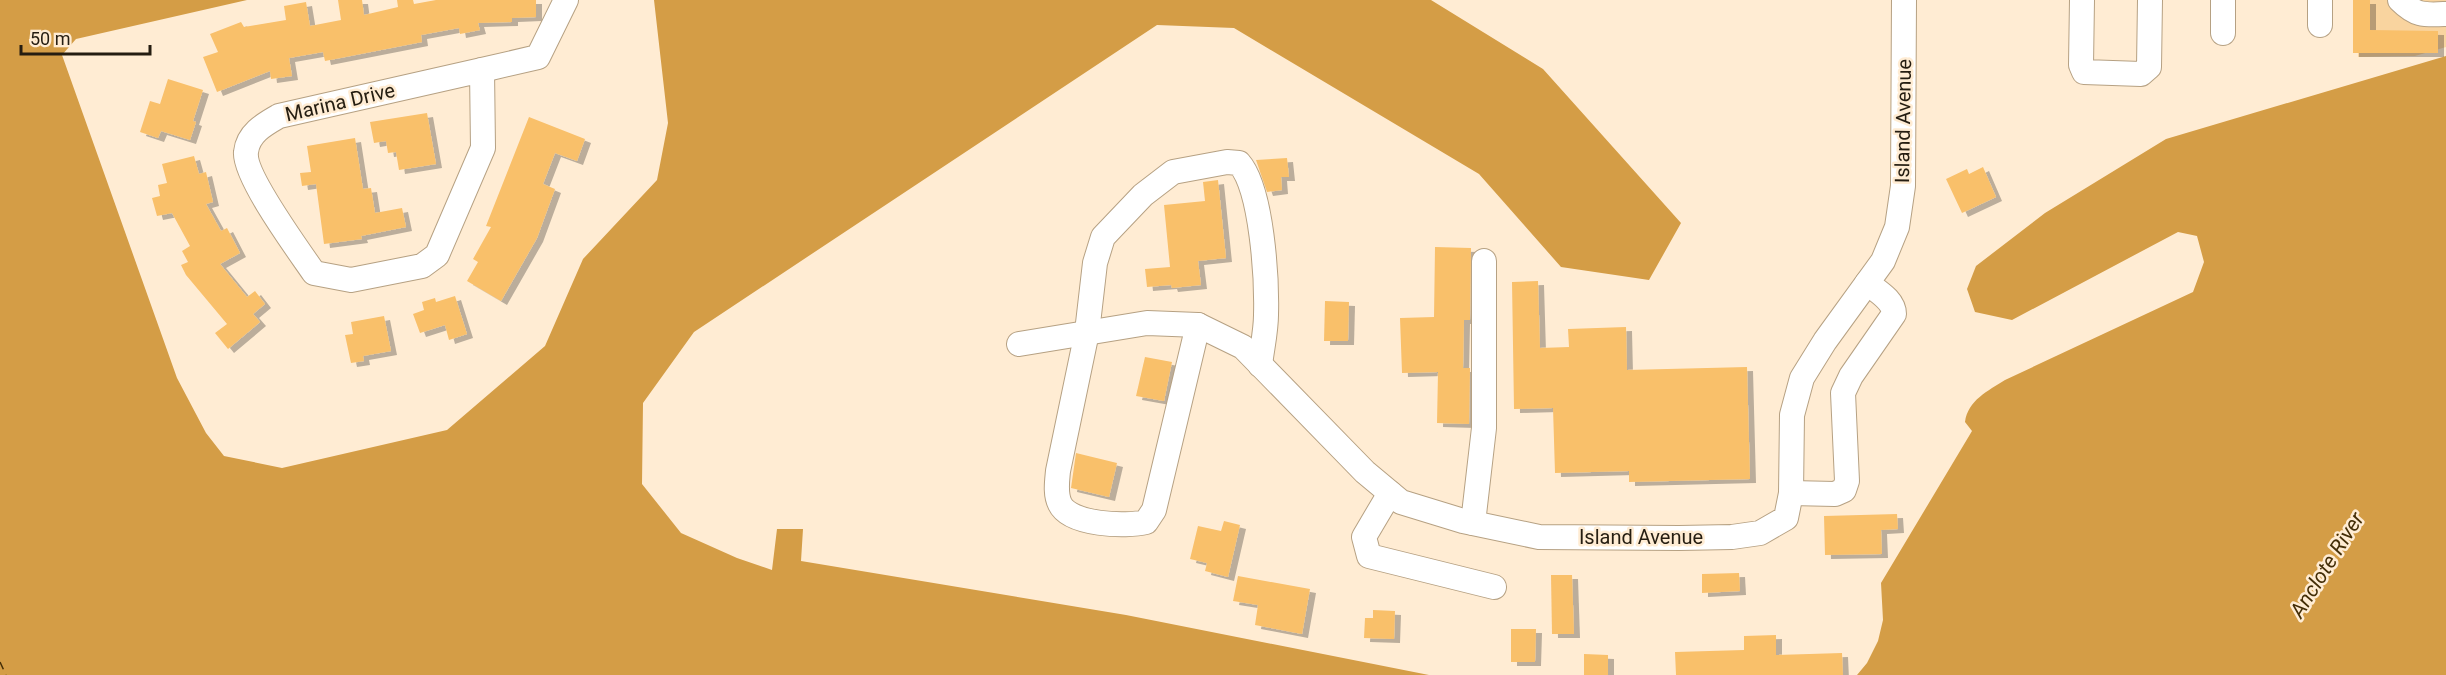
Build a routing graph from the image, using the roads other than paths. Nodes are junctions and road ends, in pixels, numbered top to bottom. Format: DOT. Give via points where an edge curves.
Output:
graph roads {
  1 [pos="566,0"];
  2 [pos="1904,0"];
  3 [pos="2082,0"];
  4 [pos="2150,0"];
  5 [pos="2223,0"];
  6 [pos="2320,0"];
  7 [pos="2400,0"];
  8 [pos="2446,14"];
  9 [pos="2320,25"];
  10 [pos="2223,33"];
  11 [pos="482,70"];
  12 [pos="1484,261"];
  13 [pos="1867,283"];
  14 [pos="1198,325"];
  15 [pos="1087,332"];
  16 [pos="1019,344"];
  17 [pos="1260,365"];
  18 [pos="1390,493"];
  19 [pos="1791,493"];
  20 [pos="1473,523"];
  21 [pos="1494,587"];
  1 -- 11 [label="street, Marina Drive" via="538,57"];
  2 -- 13 [label="street, Island Avenue" via="1903,186 1897,227 1883,261"];
  3 -- 4 [label="street" via="2084,72 2141,74 2149,67"];
  5 -- 10 [label="street"];
  6 -- 9 [label="street"];
  7 -- 8 [label="street" via="2411,11 2424,15"];
  11 -- 11 [label="street, Marina Drive" via="279,116 256,130 246,151 252,178 314,273 351,280 422,266 437,255 483,148"];
  12 -- 20 [label="street" via="1484,428"];
  13 -- 19 [label="street, Island Avenue" via="1802,378 1792,415"];
  13 -- 19 [label="street" via="1888,300 1894,314 1843,393 1847,481 1844,490 1835,494"];
  14 -- 15 [label="street, Island Avenue" via="1147,322"];
  14 -- 15 [label="street" via="1154,510 1146,522 1133,525 1082,520 1059,503 1058,471"];
  14 -- 17 [label="street, Island Avenue" via="1244,347"];
  15 -- 16 [label="street, Island Avenue"];
  15 -- 17 [label="street" via="1102,237 1143,195 1173,172 1239,163 1246,171 1261,228 1266,315"];
  17 -- 18 [label="street, Island Avenue"];
  18 -- 20 [label="street, Island Avenue" via="1401,502"];
  18 -- 21 [label="street" via="1364,537 1369,556"];
  19 -- 20 [label="street, Island Avenue" via="1786,518 1760,532 1732,537 1539,537"];
}
